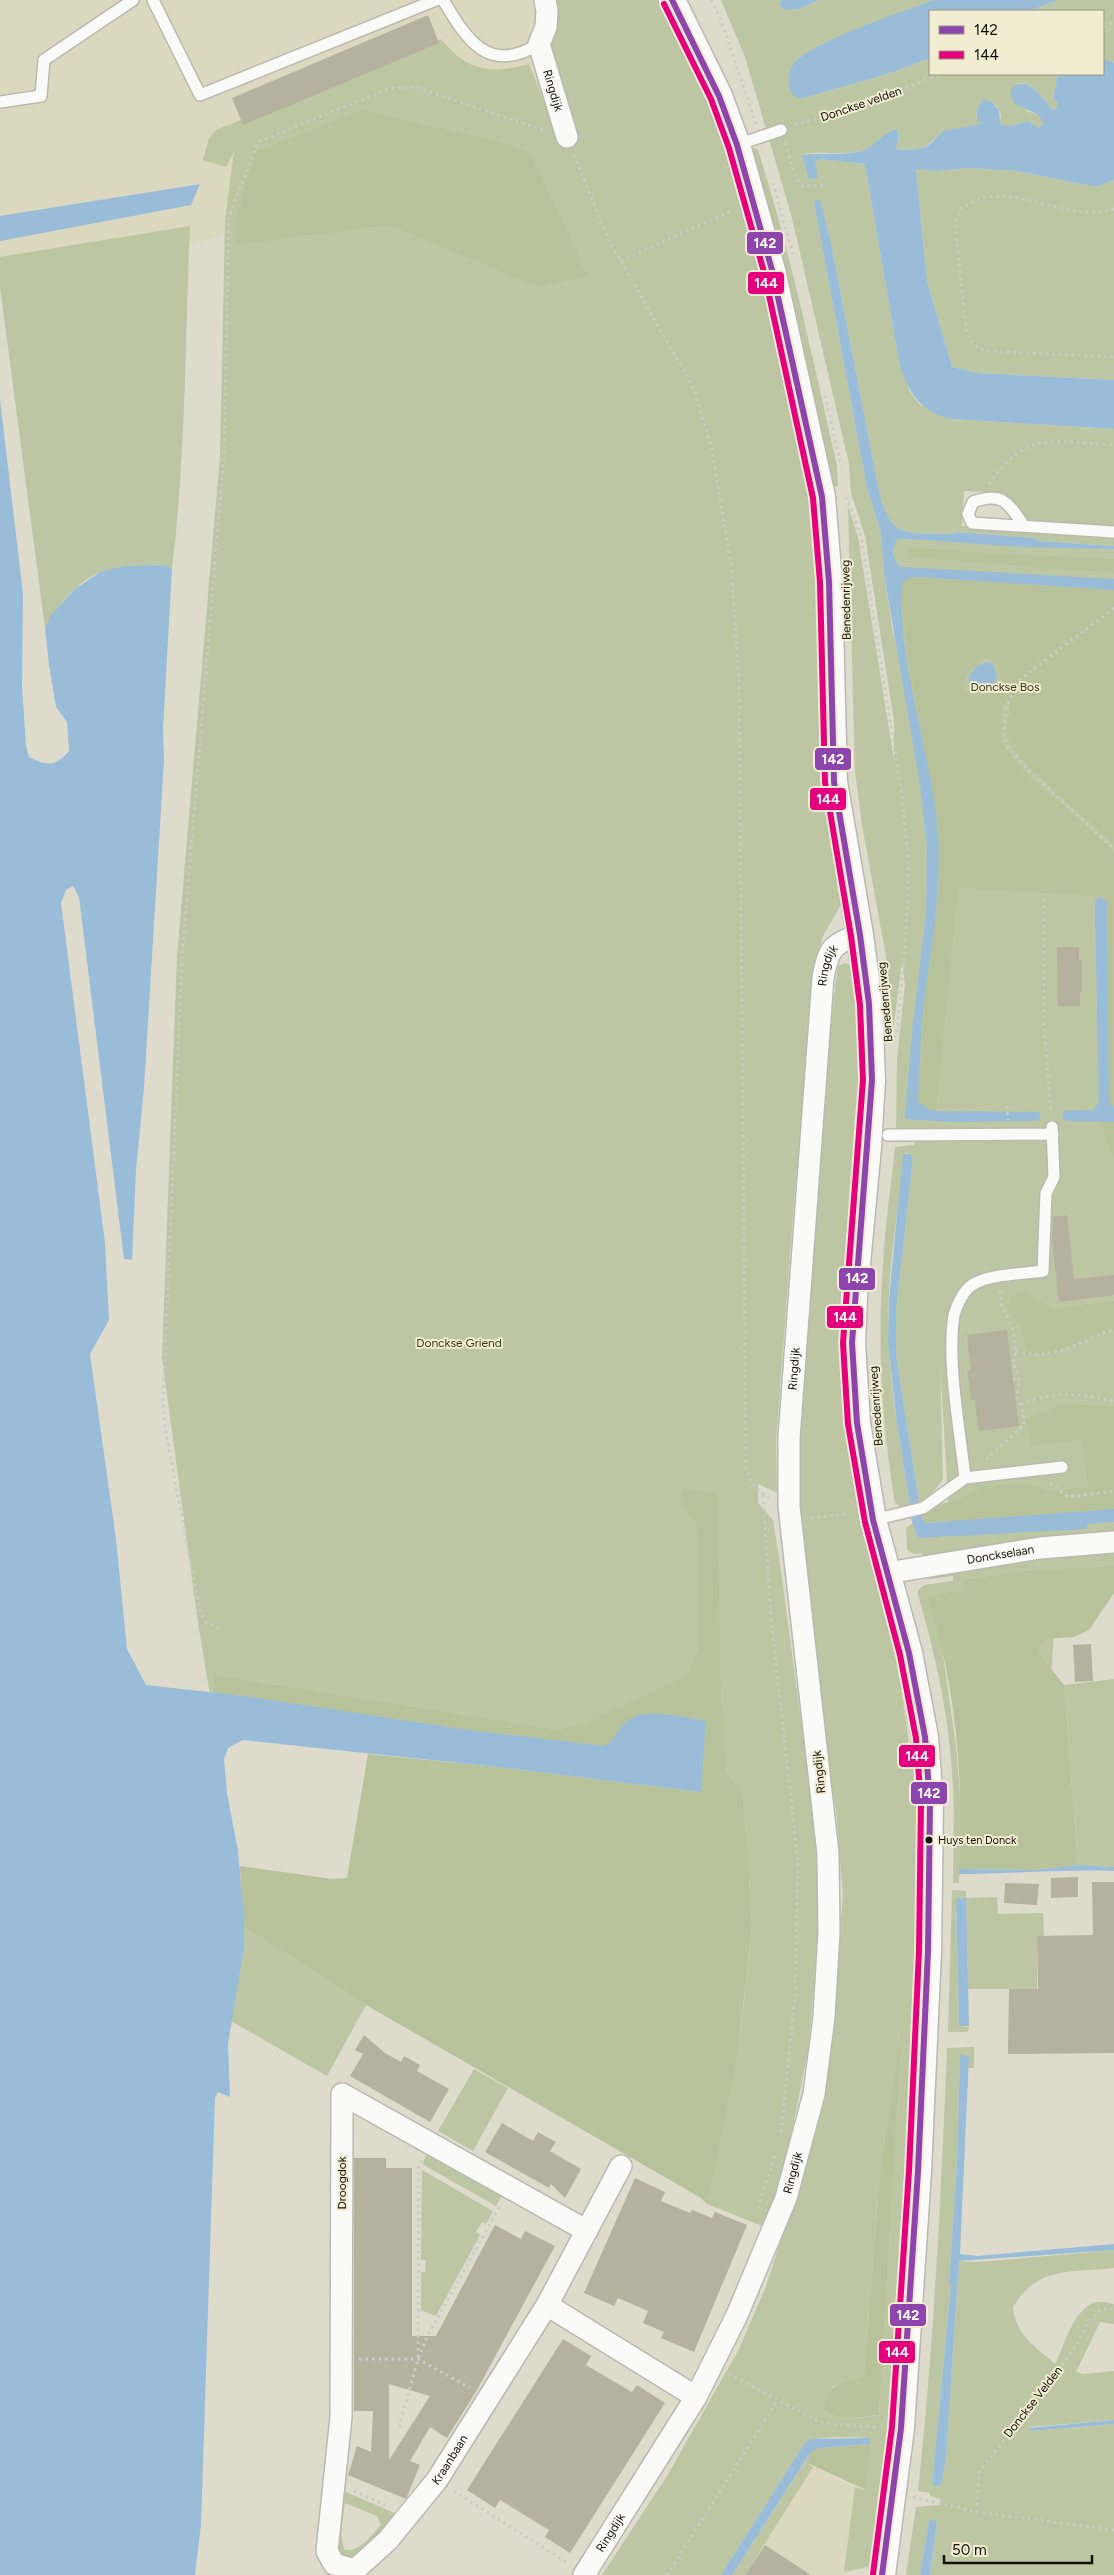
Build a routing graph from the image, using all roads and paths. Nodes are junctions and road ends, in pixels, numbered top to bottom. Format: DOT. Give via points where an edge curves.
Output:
graph roads {
  1 [pos="132,0"];
  2 [pos="153,0"];
  3 [pos="436,0"];
  4 [pos="443,0"];
  5 [pos="544,0"];
  6 [pos="672,0"];
  7 [pos="539,44"];
  8 [pos="938,75"];
  9 [pos="0,102"];
  10 [pos="780,130"];
  11 [pos="567,137"];
  12 [pos="737,145"];
  13 [pos="826,185"];
  14 [pos="754,200"];
  15 [pos="1114,209"];
  16 [pos="621,260"];
  17 [pos="1114,357"];
  18 [pos="1114,446"];
  19 [pos="985,498"];
  20 [pos="844,508"];
  21 [pos="1024,526"];
  22 [pos="1114,532"];
  23 [pos="1114,608"];
  24 [pos="1114,849"];
  25 [pos="1044,899"];
  26 [pos="860,935"];
  27 [pos="889,1032"];
  28 [pos="1007,1106"];
  29 [pos="1008,1126"];
  30 [pos="1052,1131"];
  31 [pos="888,1135"];
  32 [pos="999,1277"];
  33 [pos="1114,1331"];
  34 [pos="1016,1351"];
  35 [pos="1019,1378"];
  36 [pos="1013,1379"];
  37 [pos="1114,1401"];
  38 [pos="1021,1404"];
  39 [pos="1062,1467"];
  40 [pos="1036,1470"];
  41 [pos="965,1478"];
  42 [pos="1114,1491"];
  43 [pos="763,1495"];
  44 [pos="790,1513"];
  45 [pos="843,1515"];
  46 [pos="874,1520"];
  47 [pos="1114,1542"];
  48 [pos="887,1573"];
  49 [pos="219,1628"];
  50 [pos="781,2135"];
  51 [pos="431,2144"];
  52 [pos="775,2153"];
  53 [pos="621,2166"];
  54 [pos="510,2188"];
  55 [pos="755,2216"];
  56 [pos="587,2231"];
  57 [pos="547,2305"];
  58 [pos="1114,2308"];
  59 [pos="341,2359"];
  60 [pos="418,2359"];
  61 [pos="750,2385"];
  62 [pos="696,2397"];
  63 [pos="489,2399"];
  64 [pos="778,2400"];
  65 [pos="882,2427"];
  66 [pos="399,2428"];
  67 [pos="437,2480"];
  68 [pos="334,2483"];
  69 [pos="910,2497"];
  70 [pos="978,2512"];
  71 [pos="409,2515"];
  72 [pos="1114,2530"];
  73 [pos="327,2551"];
  74 [pos="584,2574"];
  75 [pos="666,2575"];
  76 [pos="882,2575"];
  1 -- 9 [label="lane" via="44,60 41,96"];
  2 -- 3 [label="lane" via="200,95"];
  4 -- 7 [label="lane" via="464,35 489,53 524,53"];
  5 -- 7 [label="street" via="546,27"];
  6 -- 12 [label="street, Benedenrijweg" via="719,96"];
  7 -- 11 [label="street, Ringdijk"];
  8 -- 10 [label="path, Donckse velden" via="858,107"];
  10 -- 12 [label="lane"];
  10 -- 13 [label="path" via="796,178 802,186"];
  11 -- 16 [label="path" via="609,240"];
  11 -- 49 [label="path" via="416,87 388,89 258,142 229,217 224,454 182,958 163,1400 165,1428 200,1612 206,1622"];
  12 -- 14 [label="street, Benedenrijweg"];
  14 -- 16 [label="path"];
  14 -- 26 [label="street, Benedenrijweg" via="822,497 829,582 834,782"];
  15 -- 17 [label="path" via="1098,214 1000,197 981,198 962,208 955,225 966,326 970,340 977,348"];
  16 -- 43 [label="path" via="694,389 711,445 731,564 739,681 746,1469 752,1484"];
  18 -- 19 [label="path" via="1046,442 1033,445 1012,454 1002,465 986,488"];
  19 -- 21 [label="lane" via="998,497 1010,505"];
  19 -- 21 [label="lane" via="974,502 968,514 972,523"];
  20 -- 27 [label="path, Benedenrijweg" via="843,490 861,536 903,803 909,868 897,1033 889,1042"];
  21 -- 22 [label="lane"];
  23 -- 24 [label="path" via="1018,681 1006,708 1004,735 1008,747 1026,768"];
  25 -- 30 [label="path" via="1044,1025"];
  26 -- 44 [label="street, Ringdijk" via="834,946 827,958 823,978 789,1429"];
  26 -- 46 [label="street, Benedenrijweg" via="869,1004 872,1080 852,1343 857,1422"];
  28 -- 29 [label="path"];
  30 -- 31 [label="lane"];
  30 -- 32 [label="lane" via="1054,1177 1046,1194 1042,1271"];
  32 -- 34 [label="path" via="1002,1306 1013,1329"];
  32 -- 41 [label="lane" via="970,1286 953,1320 952,1350"];
  33 -- 34 [label="path" via="1052,1355"];
  34 -- 35 [label="path" via="1013,1363"];
  35 -- 36 [label="path"];
  35 -- 38 [label="path" via="1017,1397"];
  37 -- 38 [label="path" via="1065,1393 1046,1395"];
  38 -- 41 [label="path" via="1024,1425"];
  39 -- 40 [label="lane"];
  40 -- 41 [label="lane"];
  40 -- 42 [label="path" via="1068,1497"];
  41 -- 46 [label="lane" via="922,1508"];
  43 -- 44 [label="path"];
  43 -- 50 [label="path" via="771,1620 798,1862 795,1996"];
  44 -- 45 [label="path"];
  44 -- 62 [label="street, Ringdijk" via="828,1854 829,1932 824,2017 814,2094 792,2181 737,2315"];
  46 -- 48 [label="street, Benedenrijweg"];
  47 -- 48 [label="street, Donckselaan" via="1040,1548"];
  48 -- 76 [label="street, Benedenrijweg" via="910,1653 925,1737 930,1803 928,1951 918,2171 901,2428"];
  51 -- 54 [label="street, Droogdok"];
  51 -- 59 [label="street, Droogdok" via="342,2094"];
  51 -- 60 [label="path" via="419,2164"];
  52 -- 55 [label="path"];
  53 -- 56 [label="street, Kraanbaan"];
  54 -- 56 [label="street, Droogdok"];
  54 -- 60 [label="path"];
  56 -- 57 [label="street, Kraanbaan"];
  57 -- 62 [label="street"];
  57 -- 63 [label="street, Kraanbaan"];
  58 -- 70 [label="path, Donckse Velden" via="1100,2310 1089,2320 1077,2345 979,2472"];
  59 -- 60 [label="path"];
  59 -- 68 [label="street, Droogdok" via="341,2417"];
  60 -- 63 [label="path"];
  60 -- 66 [label="path"];
  61 -- 64 [label="path"];
  62 -- 74 [label="street, Ringdijk"];
  63 -- 67 [label="street, Kraanbaan"];
  64 -- 65 [label="path" via="817,2421"];
  64 -- 75 [label="path"];
  67 -- 71 [label="street, Kraanbaan"];
  67 -- 74 [label="path"];
  68 -- 71 [label="path"];
  68 -- 73 [label="street, Droogdok"];
  69 -- 70 [label="path"];
  70 -- 72 [label="path"];
  71 -- 73 [label="street, Kraanbaan" via="388,2540 355,2570 334,2564"];
}
